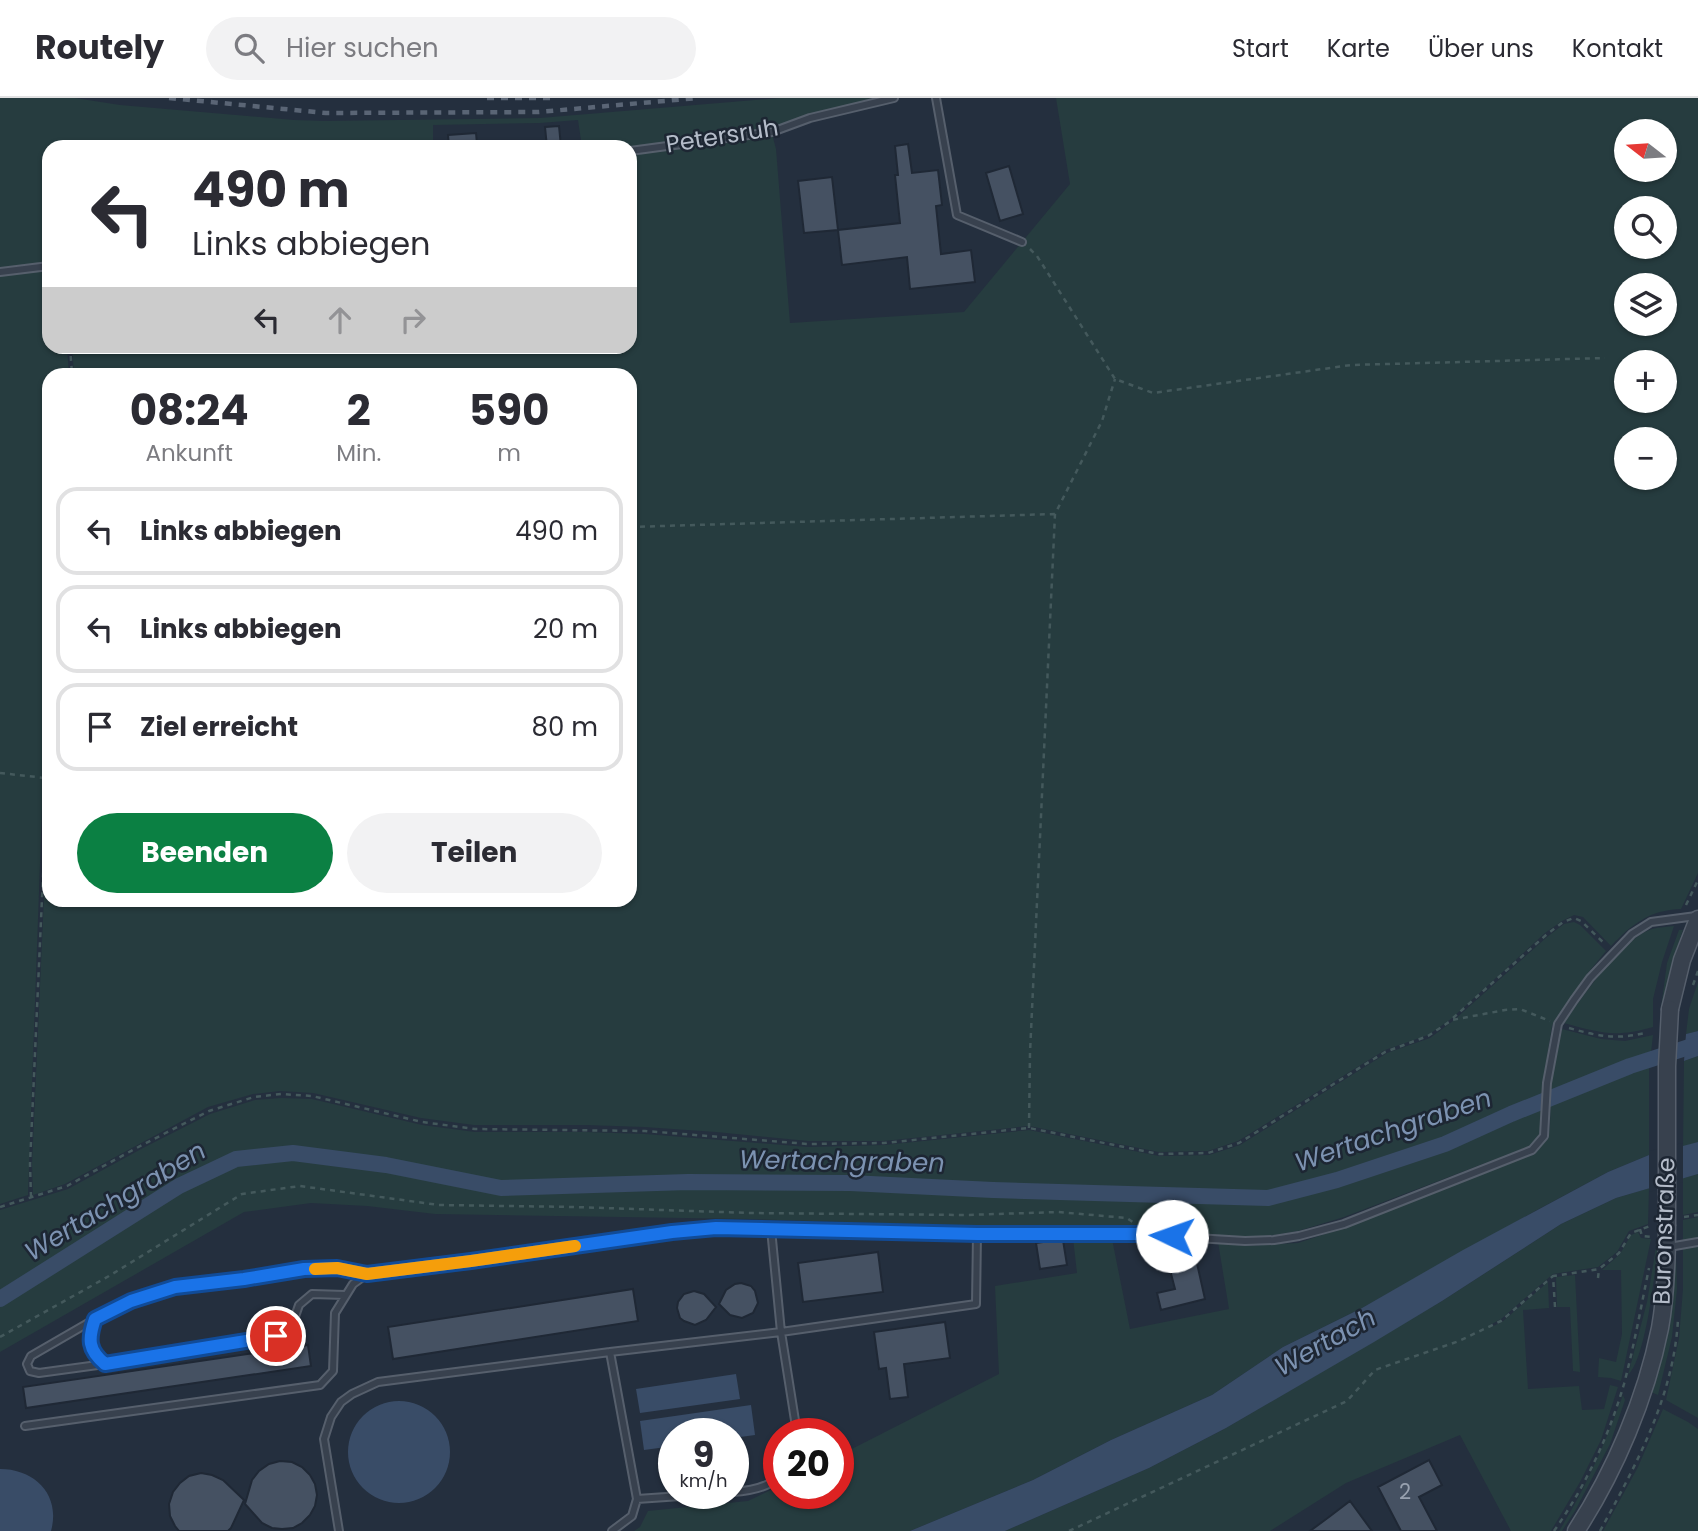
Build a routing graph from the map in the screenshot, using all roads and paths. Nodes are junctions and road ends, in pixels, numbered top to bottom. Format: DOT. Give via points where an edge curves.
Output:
graph roads {
  1 [pos="894,98"];
  2 [pos="936,98"];
  3 [pos="637,150"];
  4 [pos="1022,242"];
  5 [pos="42,268"];
  6 [pos="0,272"];
  7 [pos="1605,358"];
  8 [pos="1115,379"];
  9 [pos="1055,514"];
  10 [pos="637,527"];
  11 [pos="0,773"];
  12 [pos="42,777"];
  13 [pos="1698,880"];
  14 [pos="42,892"];
  15 [pos="1698,917"];
  16 [pos="1681,918"];
  17 [pos="1613,953"];
  18 [pos="1452,1020"];
  19 [pos="1558,1024"];
  20 [pos="1645,1033"];
  21 [pos="1029,1128"];
  22 [pos="31,1198"];
  23 [pos="0,1207"];
  24 [pos="1661,1228"];
  25 [pos="771,1229"];
  26 [pos="977,1234"];
  27 [pos="1147,1234"];
  28 [pos="1648,1237"];
  29 [pos="1698,1242"];
  30 [pos="1660,1247"];
  31 [pos="1649,1268"];
  32 [pos="1599,1269"];
  33 [pos="367,1274"];
  34 [pos="1553,1276"];
  35 [pos="1598,1278"];
  36 [pos="345,1295"];
  37 [pos="1555,1307"];
  38 [pos="95,1319"];
  39 [pos="781,1332"];
  40 [pos="0,1337"];
  41 [pos="610,1352"];
  42 [pos="105,1364"];
  43 [pos="795,1418"];
  44 [pos="25,1426"];
  45 [pos="658,1498"];
  46 [pos="637,1499"];
  47 [pos="339,1531"];
  48 [pos="612,1531"];
  49 [pos="1069,1531"];
  50 [pos="1554,1531"];
  51 [pos="1576,1531"];
  1 -- 3 [label="lane, Petersruh" via="772,132"];
  2 -- 4 [label="lane" via="957,215"];
  4 -- 8 [label="path" via="1037,256"];
  5 -- 6 [label="lane"];
  7 -- 8 [label="path" via="1352,365 1153,393"];
  8 -- 9 [label="path" via="1102,421"];
  9 -- 10 [label="path"];
  9 -- 21 [label="path"];
  11 -- 12 [label="path"];
  13 -- 16 [label="path"];
  14 -- 22 [label="path"];
  15 -- 16 [label="lane"];
  15 -- 24 [label="street, Buronstraße, bridge" via="1670,1009"];
  16 -- 17 [label="lane" via="1651,922"];
  17 -- 18 [label="path" via="1581,921 1563,922"];
  17 -- 19 [label="lane"];
  18 -- 19 [label="path" via="1520,1009"];
  18 -- 21 [label="path" via="1429,1036 1385,1052 1239,1143 1208,1153 1159,1154"];
  19 -- 20 [label="path" via="1601,1037"];
  19 -- 27 [label="lane" via="1547,1083 1544,1136 1532,1150 1345,1224 1299,1236 1245,1241"];
  21 -- 22 [label="path" via="884,1143 821,1144 645,1131 475,1129 422,1122 312,1096 281,1094 209,1111 67,1186"];
  22 -- 23 [label="path"];
  24 -- 30 [label="street, Buronstraße"];
  24 -- 30 [label="path"];
  25 -- 26 [label="lane"];
  25 -- 33 [label="lane" via="672,1232"];
  25 -- 39 [label="lane"];
  26 -- 27 [label="lane"];
  26 -- 39 [label="lane" via="976,1304"];
  27 -- 40 [label="path" via="1127,1218 1058,1212 926,1215 439,1205 300,1186 242,1194"];
  28 -- 32 [label="path" via="1642,1236 1640,1229 1630,1233 1619,1253"];
  29 -- 30 [label="lane"];
  30 -- 51 [label="street, Buronstraße" via="1660,1327 1643,1393 1621,1447"];
  31 -- 50 [label="path" via="1623,1385 1604,1441"];
  32 -- 34 [label="path"];
  32 -- 35 [label="path"];
  33 -- 36 [label="lane"];
  33 -- 38 [label="lane" via="337,1268 304,1269 175,1287"];
  34 -- 37 [label="path"];
  34 -- 49 [label="path" via="1501,1321 1375,1370 1347,1401"];
  36 -- 42 [label="lane" via="312,1294 299,1305 292,1325 276,1336"];
  36 -- 44 [label="lane" via="335,1313 332,1371 320,1385"];
  38 -- 42 [label="lane" via="91,1345"];
  38 -- 42 [label="lane" via="31,1356 27,1364 30,1371 39,1373"];
  39 -- 41 [label="lane"];
  39 -- 43 [label="lane"];
  41 -- 46 [label="lane"];
  41 -- 47 [label="lane" via="377,1382 352,1394 331,1417 324,1439"];
  45 -- 46 [label="lane"];
  46 -- 48 [label="lane" via="632,1516"];
}
